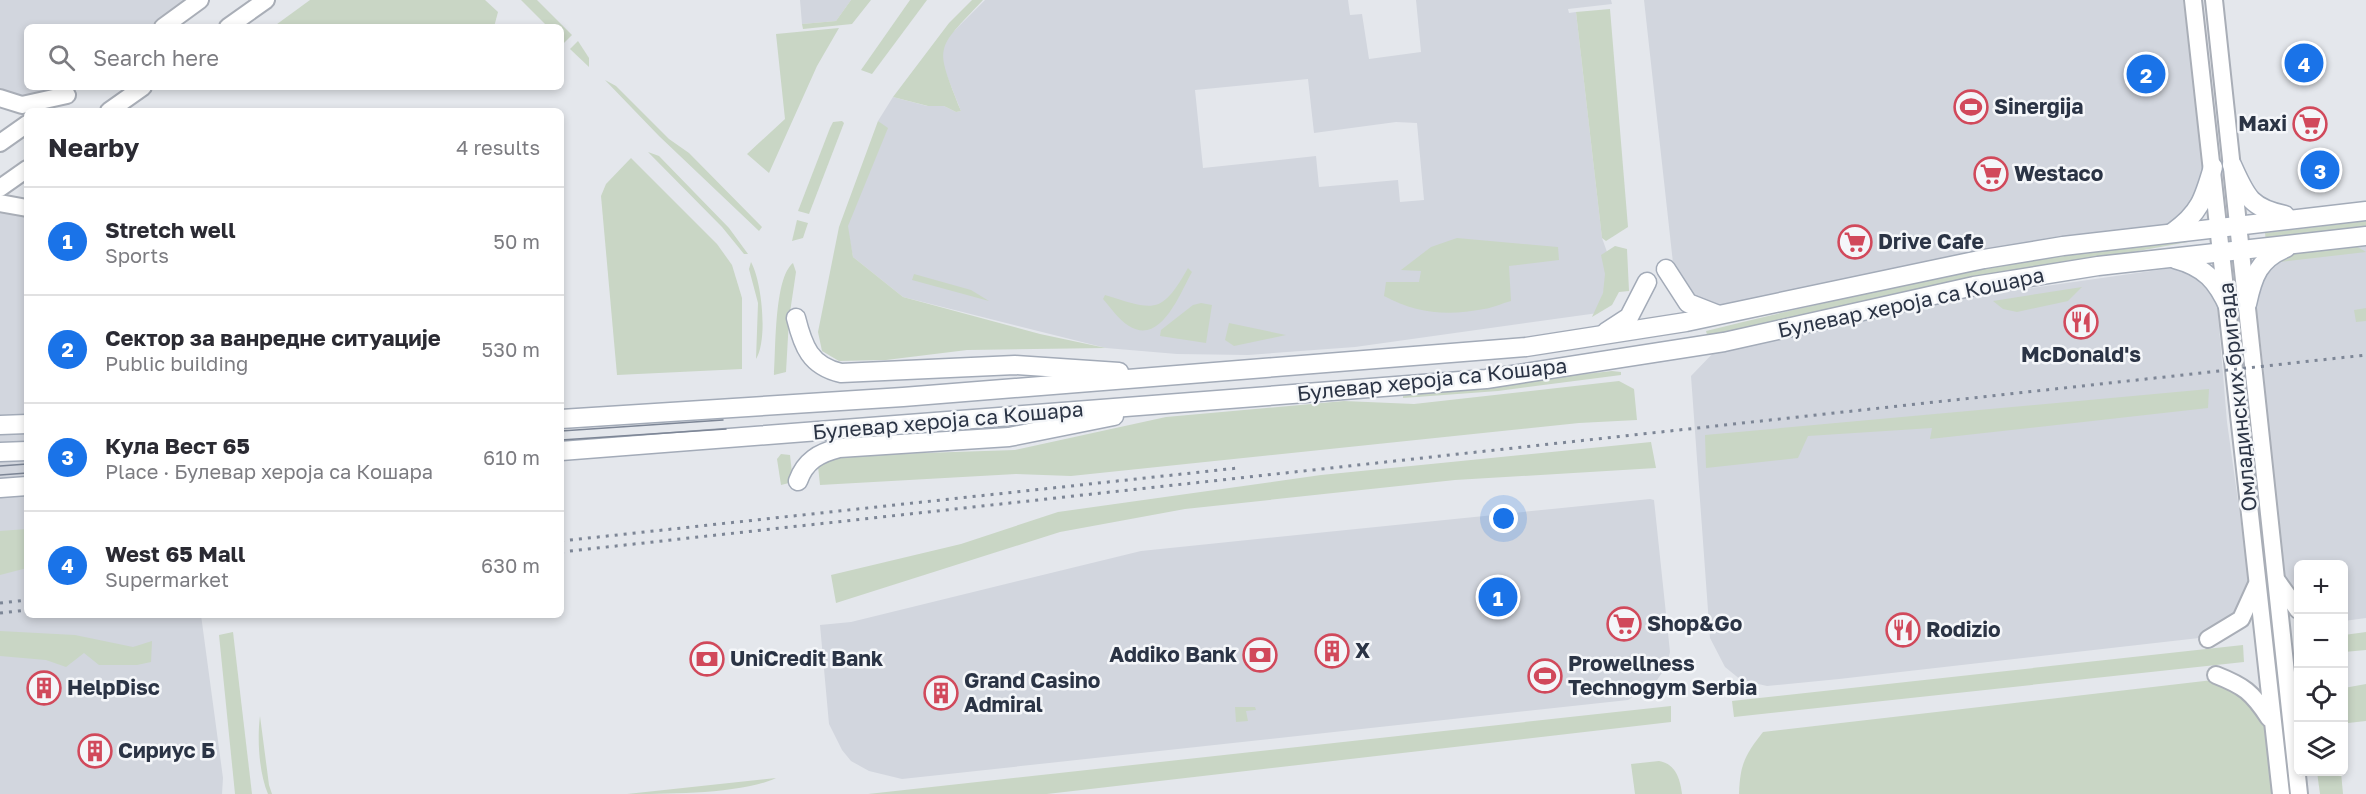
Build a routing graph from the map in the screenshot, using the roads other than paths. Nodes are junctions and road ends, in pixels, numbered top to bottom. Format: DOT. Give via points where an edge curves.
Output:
graph roads {
  1 [pos="201,0"];
  2 [pos="266,0"];
  3 [pos="2193,0"];
  4 [pos="2214,0"];
  5 [pos="167,24"];
  6 [pos="232,24"];
  7 [pos="139,90"];
  8 [pos="73,91"];
  9 [pos="0,98"];
  10 [pos="49,108"];
  11 [pos="113,108"];
  12 [pos="24,126"];
  13 [pos="0,143"];
  14 [pos="2232,165"];
  15 [pos="2213,167"];
  16 [pos="24,171"];
  17 [pos="0,188"];
  18 [pos="0,203"];
  19 [pos="24,207"];
  20 [pos="2366,211"];
  21 [pos="2302,218"];
  22 [pos="2239,225"];
  23 [pos="2219,226"];
  24 [pos="2173,232"];
  25 [pos="2366,236"];
  26 [pos="2298,243"];
  27 [pos="2241,249"];
  28 [pos="2222,251"];
  29 [pos="2168,256"];
  30 [pos="1666,269"];
  31 [pos="1647,282"];
  32 [pos="2247,304"];
  33 [pos="2229,308"];
  34 [pos="1721,315"];
  35 [pos="796,318"];
  36 [pos="1599,336"];
  37 [pos="1162,376"];
  38 [pos="1161,404"];
  39 [pos="564,419"];
  40 [pos="24,424"];
  41 [pos="0,426"];
  42 [pos="24,451"];
  43 [pos="564,451"];
  44 [pos="0,452"];
  45 [pos="798,481"];
  46 [pos="24,486"];
  47 [pos="0,488"];
  48 [pos="2276,579"];
  49 [pos="2258,583"];
  50 [pos="2294,604"];
  51 [pos="2208,639"];
  52 [pos="2216,675"];
  53 [pos="2294,715"];
  54 [pos="2291,723"];
  55 [pos="2273,725"];
  56 [pos="2281,794"];
  57 [pos="2299,794"];
  1 -- 5 [label="main road"];
  2 -- 6 [label="main road"];
  3 -- 15 [label="main road, Омладинских бригада"];
  4 -- 14 [label="main road, Омладинских бригада"];
  7 -- 11 [label="main road"];
  8 -- 9 [label="main road" via="22,105"];
  8 -- 10 [label="main road"];
  12 -- 13 [label="main road"];
  14 -- 21 [label="main road" via="2253,203 2261,209"];
  14 -- 22 [label="main road, Омладинских бригада"];
  15 -- 23 [label="main road, Омладинских бригада"];
  15 -- 24 [label="main road" via="2196,213"];
  16 -- 17 [label="main road"];
  18 -- 19 [label="main road"];
  20 -- 21 [label="main road, Булевар хероја са Кошара"];
  21 -- 22 [label="main road, Булевар хероја са Кошара"];
  22 -- 23 [label="main road, Булевар хероја са Кошара"];
  22 -- 27 [label="main road, Омладинских бригада"];
  23 -- 24 [label="main road, Булевар хероја са Кошара"];
  23 -- 28 [label="main road, Омладинских бригада"];
  24 -- 34 [label="main road, Булевар хероја са Кошара" via="1984,259"];
  25 -- 26 [label="main road, Булевар хероја са Кошара"];
  26 -- 27 [label="main road, Булевар хероја са Кошара"];
  26 -- 32 [label="main road" via="2261,263 2253,277"];
  27 -- 28 [label="main road, Булевар хероја са Кошара"];
  27 -- 32 [label="main road, Омладинских бригада"];
  28 -- 29 [label="main road, Булевар хероја са Кошара"];
  28 -- 33 [label="main road, Омладинских бригада"];
  29 -- 33 [label="main road" via="2206,271"];
  29 -- 38 [label="main road, Булевар хероја са Кошара" via="1974,286 1724,342 1522,374"];
  30 -- 34 [label="main road" via="1689,304"];
  31 -- 36 [label="main road" via="1629,317"];
  32 -- 48 [label="main road, Омладинских бригада"];
  33 -- 49 [label="main road, Омладинских бригада"];
  34 -- 36 [label="main road, Булевар хероја са Кошара"];
  35 -- 37 [label="main road" via="803,345 812,359 840,374 1054,366"];
  36 -- 37 [label="main road, Булевар хероја са Кошара" via="1456,355"];
  37 -- 39 [label="main road, Булевар хероја са Кошара"];
  38 -- 43 [label="main road, Булевар хероја са Кошара"];
  38 -- 45 [label="main road" via="1039,433 825,451 807,465"];
  40 -- 41 [label="main road"];
  42 -- 44 [label="main road"];
  46 -- 47 [label="main road"];
  48 -- 50 [label="main road"];
  48 -- 54 [label="main road, Омладинских бригада"];
  49 -- 51 [label="main road" via="2241,619"];
  49 -- 55 [label="main road, Омладинских бригада"];
  52 -- 55 [label="main road" via="2252,693"];
  53 -- 54 [label="main road"];
  54 -- 57 [label="main road, Омладинских бригада"];
  55 -- 56 [label="main road, Омладинских бригада"];
}
